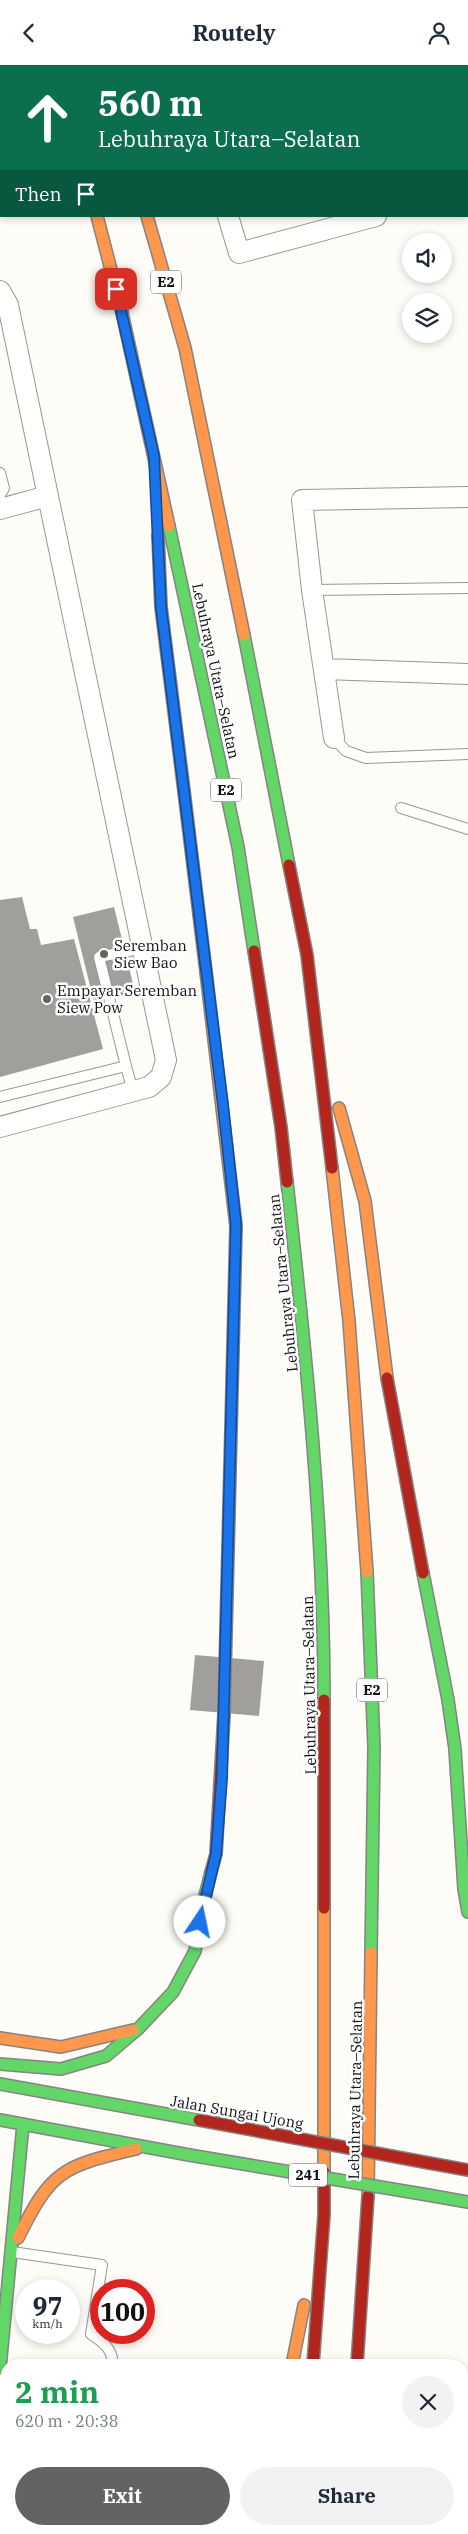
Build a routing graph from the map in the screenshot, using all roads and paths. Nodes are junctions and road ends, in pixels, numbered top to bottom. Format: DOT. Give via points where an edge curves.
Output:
graph roads {
  1 [pos="97,217"];
  2 [pos="147,217"];
  3 [pos="228,217"];
  4 [pos="372,217"];
  5 [pos="0,291"];
  6 [pos="154,456"];
  7 [pos="0,473"];
  8 [pos="0,495"];
  9 [pos="48,496"];
  10 [pos="468,497"];
  11 [pos="0,509"];
  12 [pos="468,589"];
  13 [pos="312,590"];
  14 [pos="324,669"];
  15 [pos="468,674"];
  16 [pos="334,738"];
  17 [pos="468,755"];
  18 [pos="401,809"];
  19 [pos="468,829"];
  20 [pos="143,948"];
  21 [pos="317,1029"];
  22 [pos="126,1066"];
  23 [pos="133,1092"];
  24 [pos="0,1097"];
  25 [pos="0,1127"];
  26 [pos="468,1912"];
  27 [pos="138,2029"];
  28 [pos="0,2038"];
  29 [pos="0,2064"];
  30 [pos="0,2084"];
  31 [pos="0,2120"];
  32 [pos="23,2124"];
  33 [pos="144,2147"];
  34 [pos="468,2170"];
  35 [pos="468,2202"];
  36 [pos="324,2215"];
  37 [pos="12,2252"];
  38 [pos="1,2359"];
  39 [pos="113,2359"];
  40 [pos="293,2359"];
  41 [pos="313,2359"];
  42 [pos="357,2359"];
  1 -- 6 [label="highway, Lebuhraya Utara–Selatan / E2"];
  2 -- 21 [label="highway, Lebuhraya Utara–Selatan / E2" via="185,347 218,502 307,955"];
  3 -- 4 [label="street" via="239,253"];
  5 -- 9 [label="street" via="8,305"];
  6 -- 27 [label="highway" via="161,607 236,1224 226,1684 216,1854 195,1951 172,1992"];
  6 -- 36 [label="highway, Lebuhraya Utara–Selatan / E2" via="238,847 281,1127 307,1367 324,1603"];
  7 -- 8 [label="lane" via="4,488"];
  9 -- 11 [label="street"];
  9 -- 20 [label="street"];
  10 -- 13 [label="street" via="302,500"];
  12 -- 13 [label="lane"];
  13 -- 14 [label="street"];
  14 -- 15 [label="street"];
  14 -- 16 [label="street"];
  16 -- 17 [label="lane" via="346,751 366,758"];
  18 -- 19 [label="lane"];
  20 -- 22 [label="lane" via="99,957"];
  20 -- 23 [label="street" via="166,1060 162,1077 149,1087"];
  21 -- 26 [label="highway" via="365,1201 391,1406 448,1700"];
  21 -- 42 [label="highway, Lebuhraya Utara–Selatan / E2" via="349,1321 370,1609 374,1858 368,2211"];
  22 -- 23 [label="lane"];
  22 -- 24 [label="lane"];
  23 -- 25 [label="street"];
  27 -- 28 [label="highway" via="61,2047"];
  27 -- 29 [label="highway" via="106,2056 60,2069"];
  30 -- 34 [label="highway, Jalan Sungai Ujong / 241, bridge"];
  31 -- 32 [label="highway, 241"];
  32 -- 33 [label="highway, 241"];
  32 -- 37 [label="highway"];
  33 -- 35 [label="highway, 241, bridge"];
  33 -- 37 [label="highway" via="97,2159 68,2171 50,2183 36,2203"];
  36 -- 40 [label="highway"];
  36 -- 41 [label="highway, Lebuhraya Utara–Selatan / E2"];
  37 -- 38 [label="highway"];
  37 -- 39 [label="lane" via="102,2265 91,2334 106,2344"];
}
